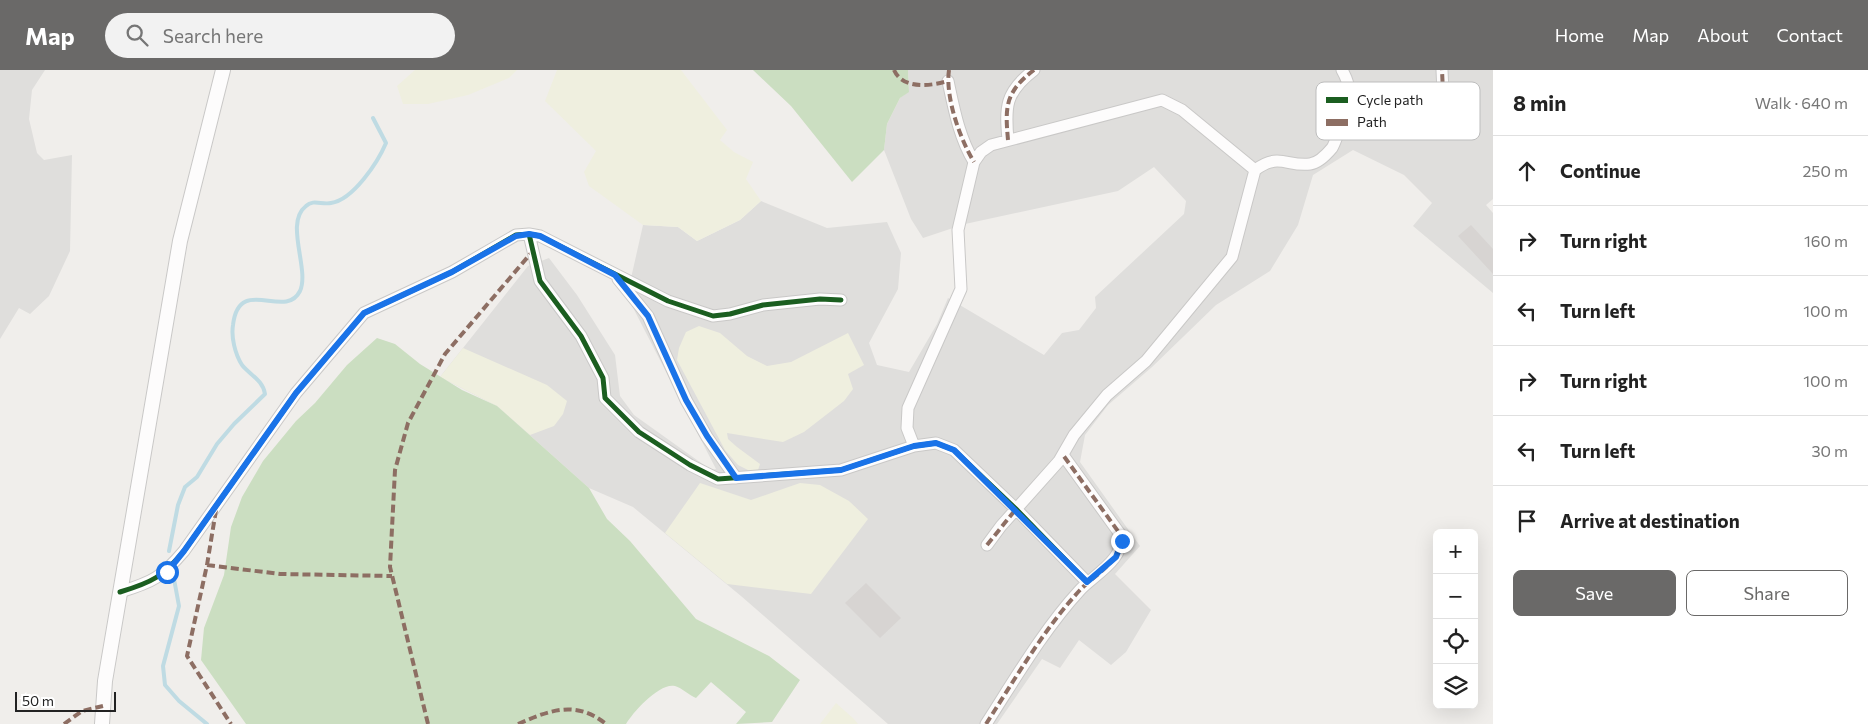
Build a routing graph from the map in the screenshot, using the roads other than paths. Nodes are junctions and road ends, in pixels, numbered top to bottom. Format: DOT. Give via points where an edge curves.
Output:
graph roads {
  1 [pos="222,70"];
  2 [pos="1034,70"];
  3 [pos="1342,70"];
  4 [pos="948,81"];
  5 [pos="1348,82"];
  6 [pos="1008,140"];
  7 [pos="1335,140"];
  8 [pos="974,162"];
  9 [pos="1255,170"];
  10 [pos="529,234"];
  11 [pos="615,275"];
  12 [pos="840,300"];
  13 [pos="914,446"];
  14 [pos="1063,455"];
  15 [pos="736,478"];
  16 [pos="1016,509"];
  17 [pos="987,544"];
  18 [pos="1087,582"];
  19 [pos="120,592"];
  20 [pos="102,724"];
  21 [pos="986,724"];
  1 -- 19 [label="street" via="180,241"];
  2 -- 6 [label="street" via="1011,92 1006,106"];
  3 -- 5 [label="street"];
  4 -- 8 [label="street" via="957,124"];
  6 -- 8 [label="street" via="991,145"];
  6 -- 9 [label="street" via="1162,100 1182,110"];
  7 -- 9 [label="street" via="1323,158 1311,164 1278,160 1266,162"];
  8 -- 13 [label="street" via="958,230 961,289 908,408 908,428"];
  9 -- 14 [label="street" via="1232,257 1146,361 1107,395 1074,435"];
  10 -- 11 [label="street" via="540,236"];
  10 -- 15 [label="street" via="540,281 581,336 603,378 605,398 639,432 690,465 718,479"];
  10 -- 19 [label="street" via="516,236 452,272 364,313 296,393 167,572 149,583"];
  11 -- 12 [label="street" via="668,301 713,316 763,305"];
  11 -- 15 [label="street" via="648,316 686,400"];
  13 -- 15 [label="street" via="841,470"];
  13 -- 16 [label="street" via="936,443 954,450"];
  14 -- 16 [label="street"];
  14 -- 18 [label="street" via="1122,541 1116,557"];
  16 -- 17 [label="street"];
  16 -- 18 [label="street"];
  18 -- 21 [label="street" via="1061,610"];
  19 -- 20 [label="street" via="105,681"];
}
